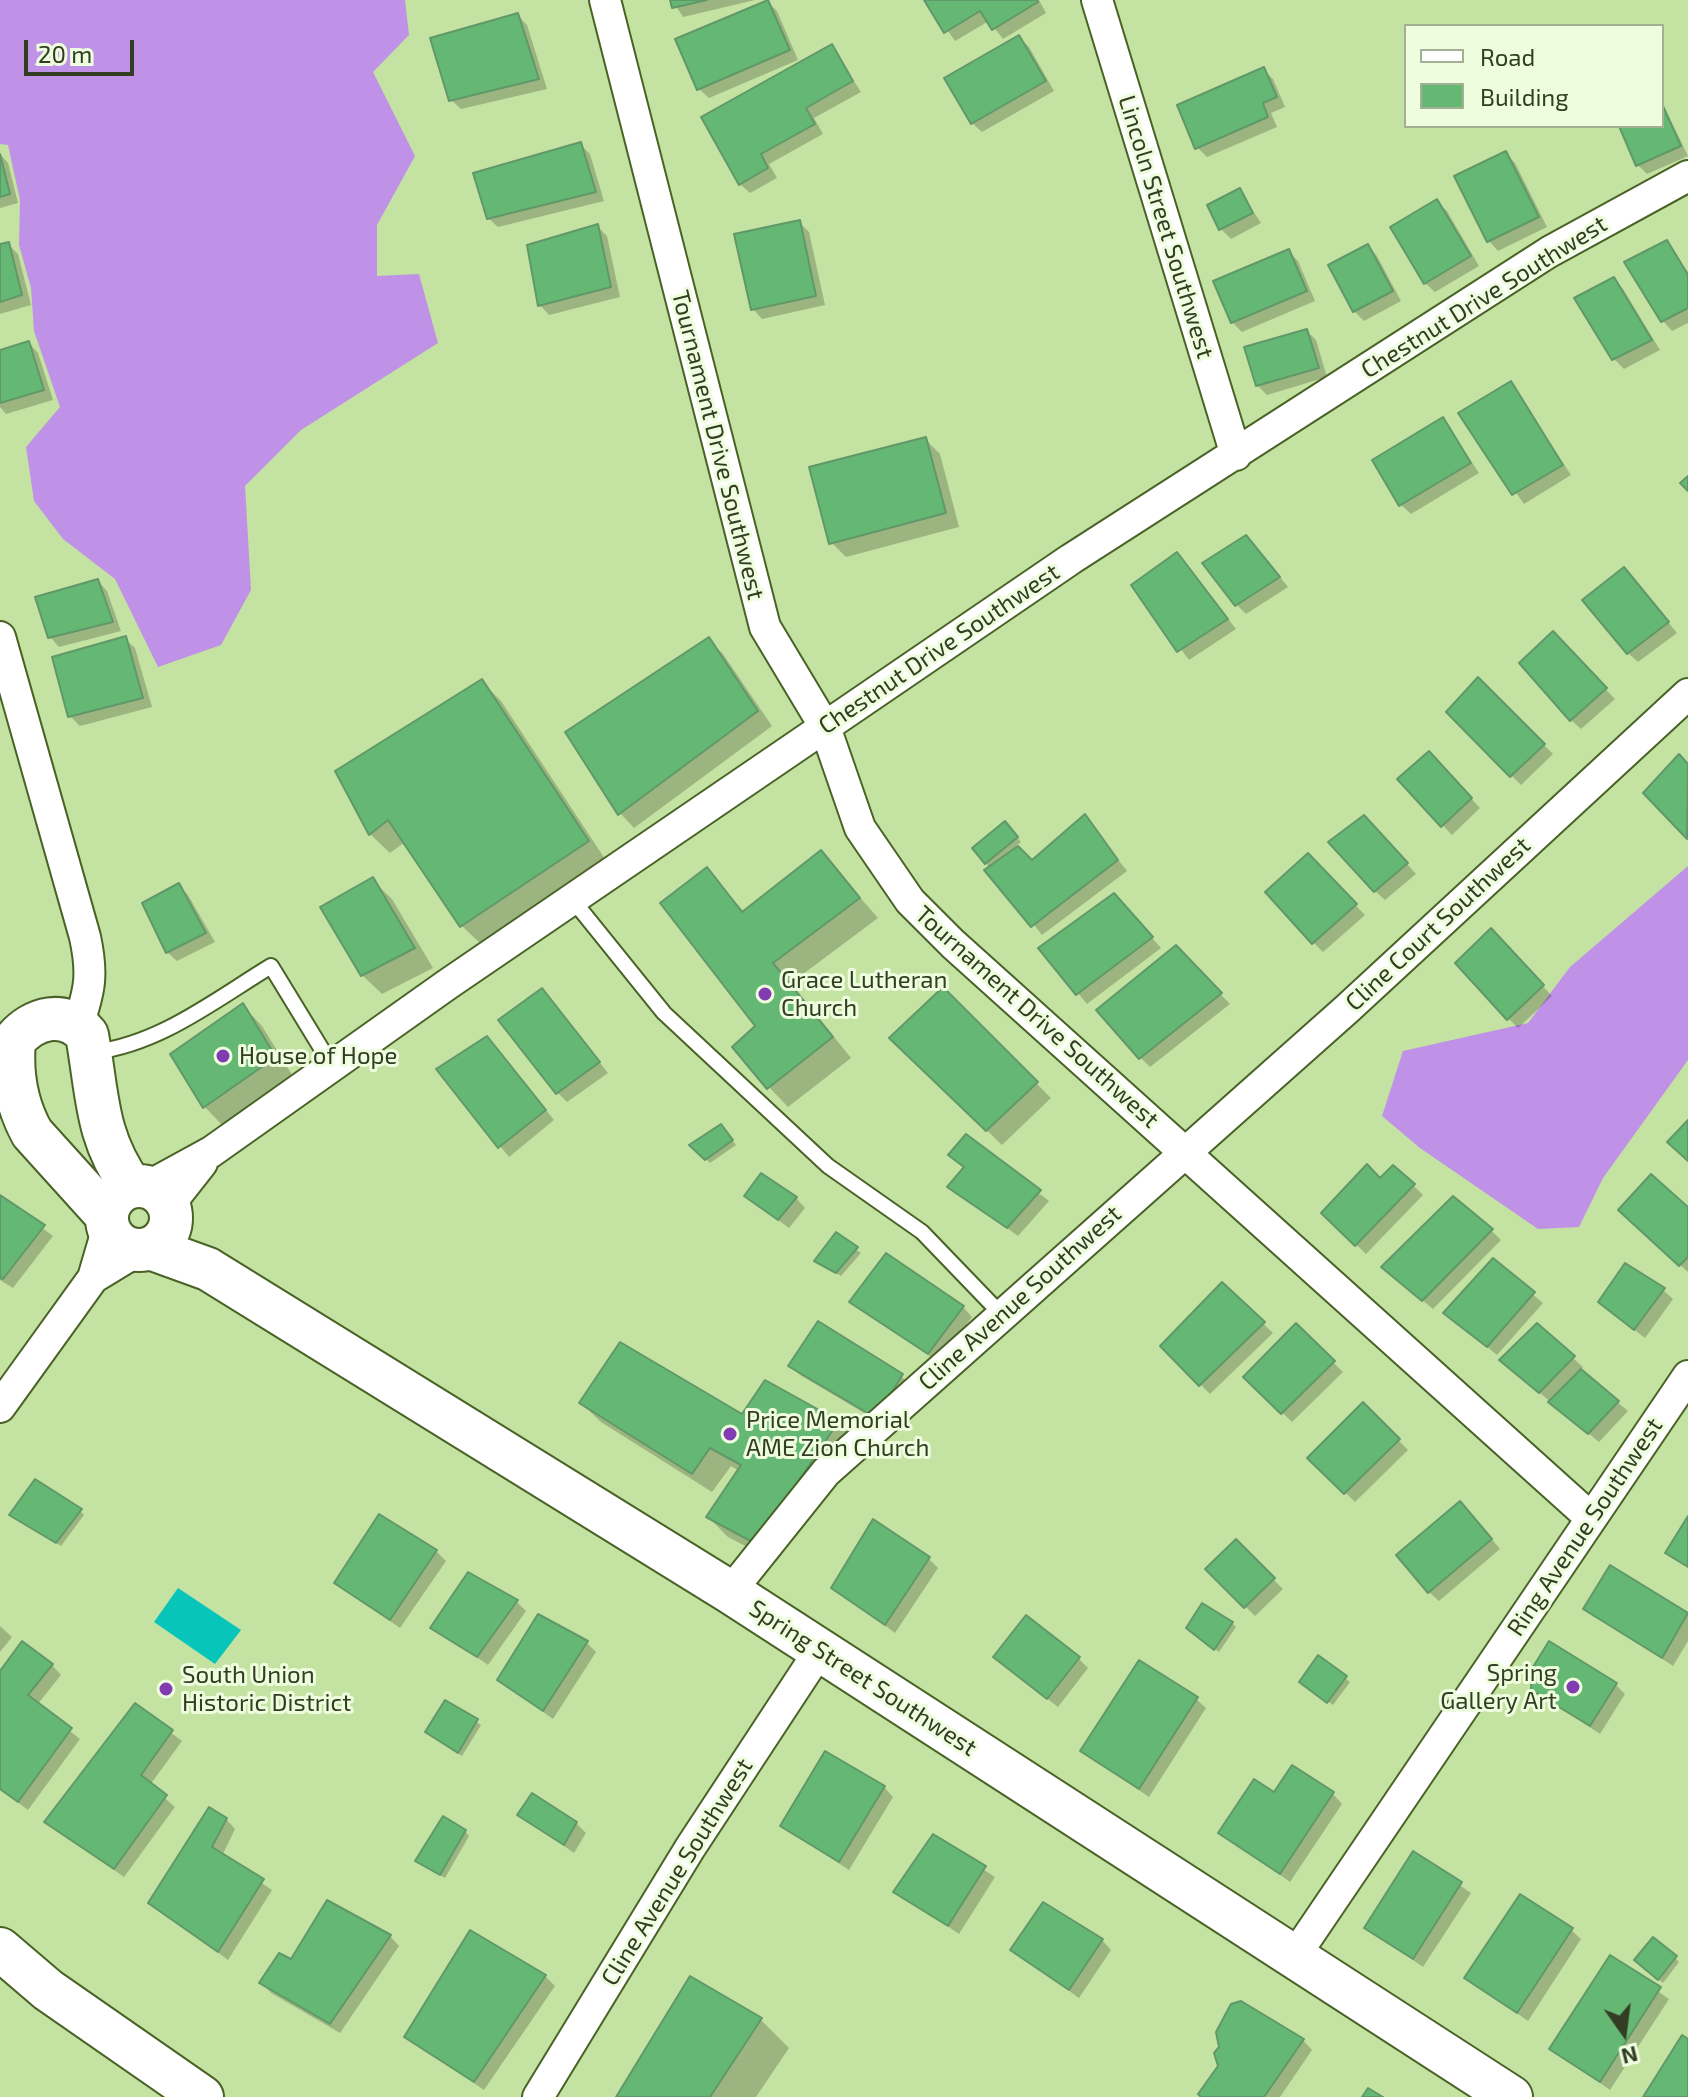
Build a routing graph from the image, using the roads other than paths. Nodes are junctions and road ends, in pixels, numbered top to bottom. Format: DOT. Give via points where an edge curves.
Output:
graph roads {
  1 [pos="605,0"];
  2 [pos="1097,0"];
  3 [pos="1688,176"];
  4 [pos="1236,455"];
  5 [pos="0,637"];
  6 [pos="1688,694"];
  7 [pos="825,727"];
  8 [pos="572,899"];
  9 [pos="84,1039"];
  10 [pos="7,1040"];
  11 [pos="332,1066"];
  12 [pos="1185,1151"];
  13 [pos="140,1217"];
  14 [pos="1001,1314"];
  15 [pos="1688,1376"];
  16 [pos="0,1407"];
  17 [pos="1591,1518"];
  18 [pos="730,1592"];
  19 [pos="820,1650"];
  20 [pos="0,1949"];
  21 [pos="1294,1957"];
  22 [pos="202,2097"];
  23 [pos="538,2097"];
  24 [pos="1511,2097"];
  1 -- 7 [label="street, Tournament Drive Southwest" via="765,627"];
  2 -- 4 [label="street, Lincoln Street Southwest"];
  3 -- 4 [label="street, Chestnut Drive Southwest" via="1549,252"];
  4 -- 7 [label="street, Chestnut Drive Southwest" via="1071,559"];
  5 -- 9 [label="street" via="92,970"];
  6 -- 12 [label="street, Cline Court Southwest"];
  7 -- 8 [label="street, Chestnut Drive Southwest"];
  7 -- 12 [label="street, Tournament Drive Southwest" via="860,828 910,901"];
  8 -- 11 [label="street, Chestnut Drive Southwest"];
  8 -- 14 [label="lane" via="664,1013 828,1166 922,1232"];
  9 -- 10 [label="street" via="61,1018 42,1020"];
  9 -- 11 [label="lane" via="115,1049 151,1037 271,966"];
  9 -- 13 [label="street" via="100,1128"];
  10 -- 13 [label="street, Spring Street Southwest" via="32,1133"];
  11 -- 13 [label="street, Chestnut Drive Southwest" via="211,1152"];
  12 -- 14 [label="street, Cline Avenue Southwest"];
  12 -- 17 [label="street, Tournament Drive Southwest"];
  13 -- 16 [label="street, Chestnut Drive Southwest"];
  13 -- 18 [label="street, Spring Street Southwest" via="208,1269"];
  14 -- 18 [label="street, Cline Avenue Southwest" via="826,1472"];
  15 -- 17 [label="street, Ring Avenue Southwest"];
  17 -- 21 [label="street, Ring Avenue Southwest"];
  18 -- 19 [label="street, Spring Street Southwest"];
  19 -- 21 [label="street, Spring Street Southwest"];
  19 -- 23 [label="street, Cline Avenue Southwest" via="690,1848"];
  20 -- 22 [label="street" via="48,1990"];
  21 -- 24 [label="street, Spring Street Southwest"];
}
